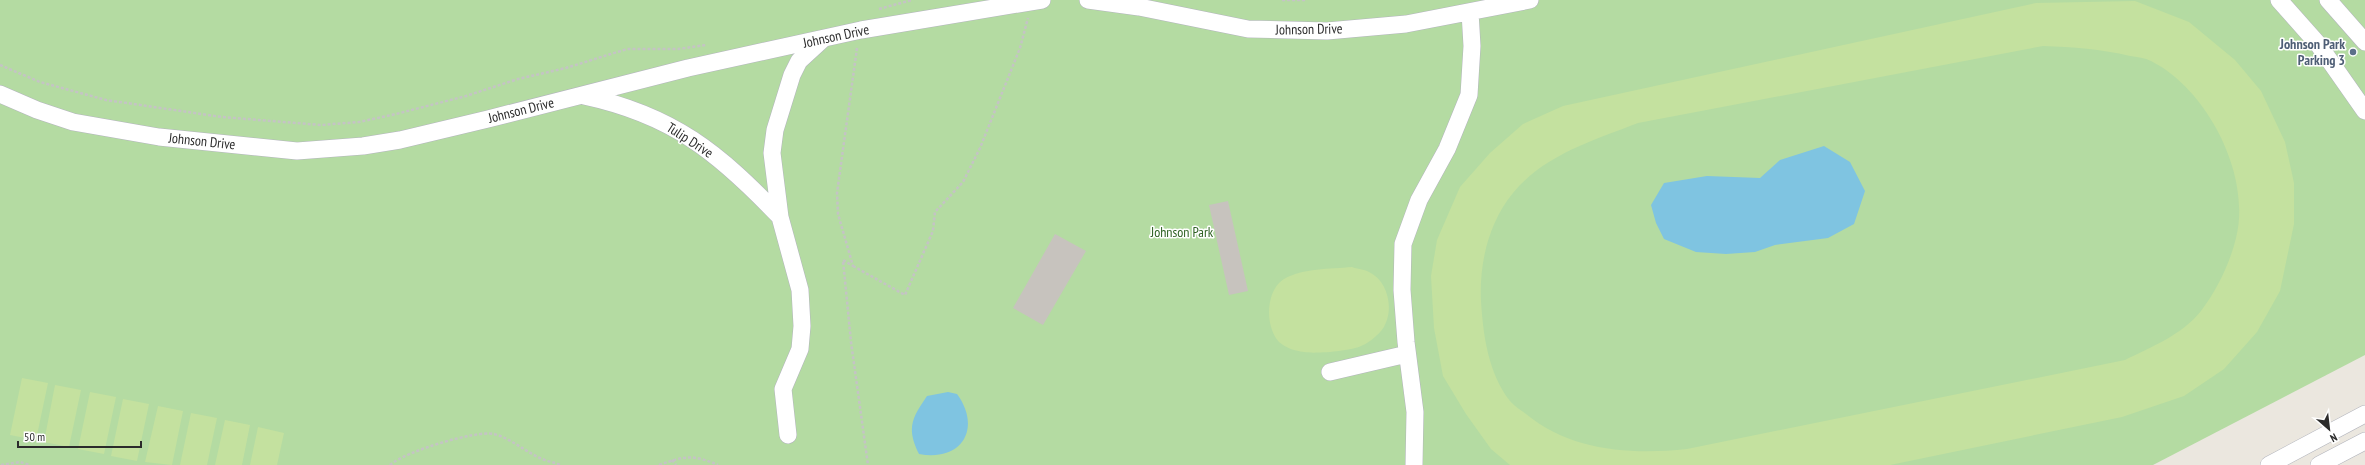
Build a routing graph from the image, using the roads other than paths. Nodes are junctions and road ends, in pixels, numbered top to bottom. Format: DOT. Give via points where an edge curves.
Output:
graph roads {
  1 [pos="1042,0"];
  2 [pos="1088,0"];
  3 [pos="1530,0"];
  4 [pos="2279,0"];
  5 [pos="2328,0"];
  6 [pos="1470,12"];
  7 [pos="825,38"];
  8 [pos="2365,42"];
  9 [pos="0,94"];
  10 [pos="579,96"];
  11 [pos="2365,110"];
  12 [pos="780,217"];
  13 [pos="1407,354"];
  14 [pos="1330,372"];
  15 [pos="2365,414"];
  16 [pos="788,434"];
  17 [pos="2365,441"];
  18 [pos="1414,465"];
  19 [pos="2269,465"];
  20 [pos="2319,465"];
  1 -- 7 [label="street, Johnson Drive"];
  2 -- 6 [label="street, Johnson Drive" via="1139,7 1248,29 1327,31 1406,24"];
  3 -- 6 [label="street, Johnson Drive"];
  4 -- 11 [label="street" via="2318,44"];
  5 -- 8 [label="street"];
  6 -- 13 [label="street" via="1472,46 1469,95 1447,149 1419,200 1403,244 1402,290"];
  7 -- 10 [label="street, Johnson Drive" via="688,68"];
  7 -- 12 [label="street, Tulip Drive" via="799,61 787,88 775,130 773,174"];
  9 -- 10 [label="street, Johnson Drive" via="73,122 159,137 297,151 363,146 400,140"];
  10 -- 12 [label="street, Tulip Drive" via="642,112 681,131 747,183"];
  12 -- 16 [label="street, Tulip Drive" via="800,290 802,326 800,349 783,389"];
  13 -- 14 [label="street"];
  13 -- 18 [label="street" via="1416,412"];
  15 -- 19 [label="street"];
  17 -- 20 [label="street"];
}
